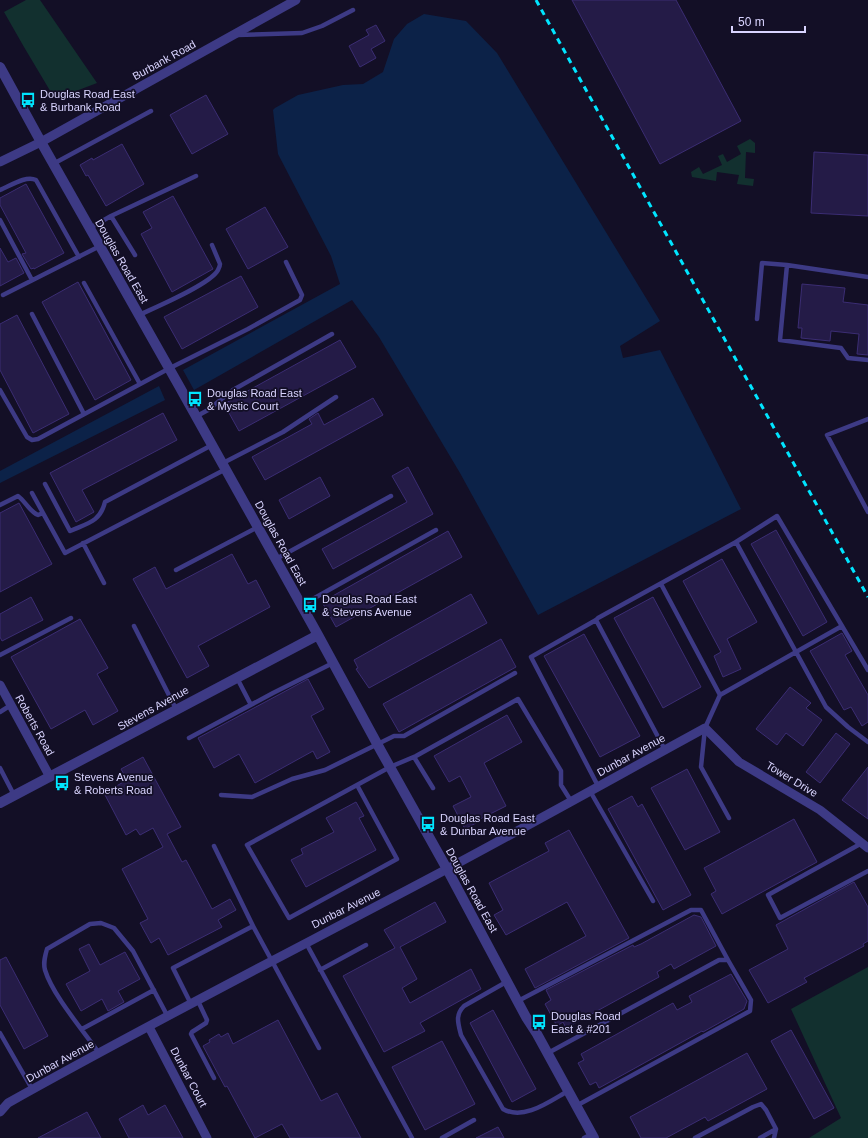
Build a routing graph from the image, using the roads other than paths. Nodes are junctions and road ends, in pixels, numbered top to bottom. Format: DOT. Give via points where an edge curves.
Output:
graph roads {
  1 [pos="296,0"];
  2 [pos="353,10"];
  3 [pos="233,35"];
  4 [pos="0,67"];
  5 [pos="151,111"];
  6 [pos="41,142"];
  7 [pos="0,162"];
  8 [pos="53,164"];
  9 [pos="196,176"];
  10 [pos="0,190"];
  11 [pos="111,216"];
  12 [pos="0,220"];
  13 [pos="90,228"];
  14 [pos="212,245"];
  15 [pos="100,246"];
  16 [pos="135,255"];
  17 [pos="79,257"];
  18 [pos="286,262"];
  19 [pos="787,265"];
  20 [pos="868,277"];
  21 [pos="32,280"];
  22 [pos="84,282"];
  23 [pos="3,295"];
  24 [pos="32,314"];
  25 [pos="139,315"];
  26 [pos="757,319"];
  27 [pos="332,334"];
  28 [pos="868,360"];
  29 [pos="170,368"];
  30 [pos="140,384"];
  31 [pos="0,390"];
  32 [pos="336,397"];
  33 [pos="84,414"];
  34 [pos="197,416"];
  35 [pos="868,419"];
  36 [pos="212,445"];
  37 [pos="224,466"];
  38 [pos="45,484"];
  39 [pos="32,493"];
  40 [pos="391,496"];
  41 [pos="0,505"];
  42 [pos="868,512"];
  43 [pos="43,513"];
  44 [pos="258,527"];
  45 [pos="436,530"];
  46 [pos="736,542"];
  47 [pos="83,543"];
  48 [pos="276,559"];
  49 [pos="176,570"];
  50 [pos="104,583"];
  51 [pos="661,584"];
  52 [pos="302,605"];
  53 [pos="71,618"];
  54 [pos="596,620"];
  55 [pos="134,626"];
  56 [pos="842,626"];
  57 [pos="318,635"];
  58 [pos="796,652"];
  59 [pos="0,655"];
  60 [pos="333,663"];
  61 [pos="868,670"];
  62 [pos="515,673"];
  63 [pos="236,677"];
  64 [pos="0,685"];
  65 [pos="720,695"];
  66 [pos="11,705"];
  67 [pos="250,705"];
  68 [pos="176,709"];
  69 [pos="0,712"];
  70 [pos="705,728"];
  71 [pos="189,738"];
  72 [pos="868,742"];
  73 [pos="377,745"];
  74 [pos="665,750"];
  75 [pos="414,757"];
  76 [pos="390,767"];
  77 [pos="0,768"];
  78 [pos="50,776"];
  79 [pos="357,785"];
  80 [pos="598,786"];
  81 [pos="433,788"];
  82 [pos="590,791"];
  83 [pos="14,795"];
  84 [pos="221,795"];
  85 [pos="571,801"];
  86 [pos="0,803"];
  87 [pos="729,818"];
  88 [pos="214,846"];
  89 [pos="865,846"];
  90 [pos="447,869"];
  91 [pos="868,871"];
  92 [pos="653,901"];
  93 [pos="253,926"];
  94 [pos="306,943"];
  95 [pos="366,945"];
  96 [pos="271,960"];
  97 [pos="728,960"];
  98 [pos="320,970"];
  99 [pos="508,981"];
  100 [pos="154,990"];
  101 [pos="518,1001"];
  102 [pos="194,1002"];
  103 [pos="168,1017"];
  104 [pos="149,1027"];
  105 [pos="82,1030"];
  106 [pos="0,1033"];
  107 [pos="318,1048"];
  108 [pos="99,1053"];
  109 [pos="548,1054"];
  110 [pos="214,1078"];
  111 [pos="32,1090"];
  112 [pos="568,1091"];
  113 [pos="4,1103"];
  114 [pos="576,1106"];
  115 [pos="0,1112"];
  116 [pos="474,1120"];
  117 [pos="776,1129"];
  118 [pos="590,1137"];
  119 [pos="207,1138"];
  120 [pos="412,1138"];
  121 [pos="442,1138"];
  122 [pos="695,1138"];
  123 [pos="760,1138"];
  124 [pos="774,1138"];
  1 -- 3 [label="street, Burbank Road"];
  2 -- 3 [label="lane" via="302,33"];
  3 -- 6 [label="street, Burbank Road"];
  4 -- 6 [label="street, Douglas Road East"];
  5 -- 8 [label="lane"];
  6 -- 7 [label="street, Burbank Road"];
  6 -- 8 [label="street, Douglas Road East"];
  8 -- 13 [label="street, Douglas Road East"];
  9 -- 11 [label="lane"];
  10 -- 17 [label="lane" via="32,178 36,180"];
  11 -- 13 [label="lane"];
  11 -- 16 [label="lane"];
  12 -- 21 [label="lane"];
  13 -- 15 [label="street, Douglas Road East"];
  14 -- 25 [label="lane" via="220,264 210,278"];
  15 -- 17 [label="lane"];
  15 -- 25 [label="street, Douglas Road East"];
  17 -- 21 [label="lane"];
  18 -- 29 [label="lane" via="302,295 300,300"];
  19 -- 20 [label="lane"];
  19 -- 26 [label="lane" via="762,263"];
  19 -- 28 [label="lane" via="780,340 840,348 848,358"];
  21 -- 23 [label="lane"];
  22 -- 30 [label="lane"];
  24 -- 33 [label="lane"];
  25 -- 29 [label="street, Douglas Road East"];
  27 -- 34 [label="lane" via="234,390"];
  29 -- 30 [label="lane"];
  29 -- 34 [label="street, Douglas Road East"];
  30 -- 33 [label="lane"];
  31 -- 33 [label="lane" via="23,432 32,440"];
  32 -- 37 [label="lane"];
  34 -- 36 [label="street, Douglas Road East"];
  35 -- 42 [label="lane" via="827,435"];
  36 -- 37 [label="street, Douglas Road East"];
  36 -- 38 [label="lane" via="105,502 102,513 93,521 70,530"];
  37 -- 44 [label="street, Douglas Road East"];
  37 -- 47 [label="lane"];
  39 -- 43 [label="lane"];
  40 -- 48 [label="lane"];
  41 -- 43 [label="lane" via="18,496 35,514"];
  43 -- 47 [label="lane" via="65,553"];
  44 -- 48 [label="street, Douglas Road East"];
  44 -- 49 [label="lane"];
  45 -- 52 [label="lane"];
  46 -- 51 [label="lane"];
  46 -- 56 [label="lane" via="777,516"];
  46 -- 58 [label="lane"];
  47 -- 50 [label="lane"];
  48 -- 52 [label="street, Douglas Road East"];
  51 -- 54 [label="lane"];
  51 -- 65 [label="lane"];
  52 -- 57 [label="street, Douglas Road East"];
  53 -- 59 [label="lane"];
  54 -- 74 [label="lane"];
  54 -- 80 [label="lane" via="531,657"];
  55 -- 68 [label="lane"];
  56 -- 58 [label="lane"];
  56 -- 61 [label="lane"];
  57 -- 60 [label="street, Douglas Road East"];
  57 -- 63 [label="street, Stevens Avenue"];
  58 -- 65 [label="lane"];
  58 -- 72 [label="lane" via="826,707"];
  60 -- 67 [label="lane"];
  60 -- 73 [label="street, Douglas Road East"];
  62 -- 73 [label="lane" via="404,736 394,736"];
  63 -- 67 [label="lane"];
  63 -- 68 [label="street, Stevens Avenue"];
  64 -- 66 [label="street, Roberts Road"];
  65 -- 70 [label="lane"];
  66 -- 69 [label="lane"];
  66 -- 78 [label="street, Roberts Road"];
  67 -- 71 [label="lane"];
  68 -- 78 [label="street, Stevens Avenue"];
  70 -- 74 [label="street, Dunbar Avenue"];
  70 -- 87 [label="lane" via="701,767"];
  70 -- 89 [label="street, Tower Drive" via="739,762 820,810"];
  73 -- 76 [label="street, Douglas Road East"];
  73 -- 84 [label="lane" via="325,770 292,779 252,797"];
  74 -- 80 [label="street, Dunbar Avenue"];
  75 -- 76 [label="lane"];
  75 -- 81 [label="lane"];
  75 -- 85 [label="lane" via="518,700 561,770 561,785"];
  76 -- 79 [label="lane"];
  76 -- 90 [label="street, Douglas Road East"];
  77 -- 83 [label="lane"];
  78 -- 83 [label="street, Stevens Avenue"];
  79 -- 79 [label="lane" via="247,845 289,918 397,859"];
  80 -- 82 [label="street, Dunbar Avenue"];
  82 -- 85 [label="street, Dunbar Avenue"];
  82 -- 92 [label="lane"];
  83 -- 86 [label="street, Stevens Avenue"];
  85 -- 90 [label="street, Dunbar Avenue"];
  88 -- 93 [label="lane"];
  89 -- 91 [label="lane" via="768,895 780,918"];
  90 -- 94 [label="street, Dunbar Avenue"];
  90 -- 99 [label="street, Douglas Road East"];
  93 -- 96 [label="lane"];
  93 -- 102 [label="lane" via="173,968"];
  94 -- 96 [label="street, Dunbar Avenue"];
  94 -- 98 [label="lane"];
  95 -- 98 [label="lane"];
  96 -- 102 [label="street, Dunbar Avenue"];
  96 -- 107 [label="lane"];
  97 -- 101 [label="lane" via="701,910 691,910"];
  97 -- 109 [label="lane" via="719,960"];
  97 -- 114 [label="lane" via="751,1000 750,1011"];
  98 -- 120 [label="lane"];
  99 -- 101 [label="street, Douglas Road East"];
  99 -- 112 [label="lane" via="459,1011 461,1035 503,1109 509,1113 537,1108"];
  100 -- 103 [label="lane"];
  100 -- 105 [label="lane"];
  100 -- 105 [label="lane" via="133,951 114,928 101,923 90,924 47,949 44,959 45,970 55,992"];
  101 -- 109 [label="street, Douglas Road East"];
  102 -- 103 [label="street, Dunbar Avenue"];
  102 -- 110 [label="lane" via="207,1020 190,1034"];
  103 -- 104 [label="street, Dunbar Avenue"];
  104 -- 108 [label="street, Dunbar Avenue"];
  104 -- 119 [label="street, Dunbar Court"];
  105 -- 108 [label="lane"];
  106 -- 111 [label="lane"];
  108 -- 111 [label="street, Dunbar Avenue"];
  109 -- 112 [label="street, Douglas Road East"];
  111 -- 113 [label="street, Dunbar Avenue"];
  112 -- 114 [label="street, Douglas Road East"];
  113 -- 115 [label="street, Dunbar Avenue"];
  114 -- 118 [label="street, Douglas Road East"];
  116 -- 121 [label="lane"];
  117 -- 122 [label="lane" via="761,1104"];
  117 -- 123 [label="lane"];
  117 -- 124 [label="lane"];
}
